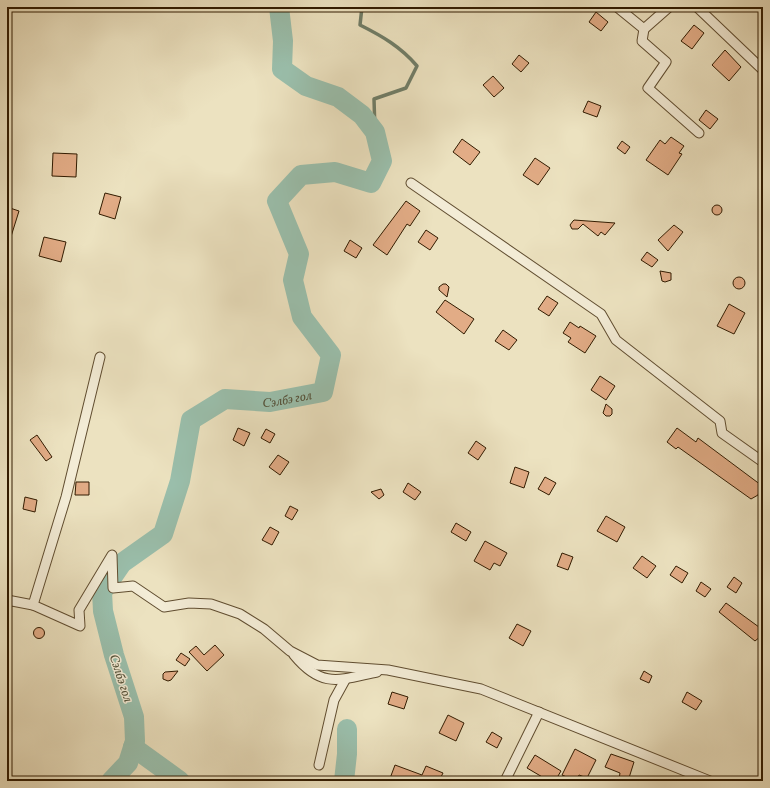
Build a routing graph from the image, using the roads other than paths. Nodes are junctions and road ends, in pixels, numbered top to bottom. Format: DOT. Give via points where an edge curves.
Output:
graph roads {
  1 [pos="617,7"];
  2 [pos="669,7"];
  3 [pos="697,7"];
  4 [pos="644,29"];
  5 [pos="763,70"];
  6 [pos="699,133"];
  7 [pos="411,184"];
  8 [pos="100,357"];
  9 [pos="763,462"];
  10 [pos="7,600"];
  11 [pos="33,605"];
  12 [pos="290,651"];
  13 [pos="388,670"];
  14 [pos="345,680"];
  15 [pos="539,712"];
  16 [pos="319,765"];
  17 [pos="505,781"];
  18 [pos="710,781"];
  1 -- 4 [label="street"];
  2 -- 4 [label="street"];
  3 -- 5 [label="street"];
  4 -- 6 [label="street" via="642,41 666,62 648,88"];
  7 -- 9 [label="street" via="601,314 616,340 720,420 722,433"];
  8 -- 11 [label="street" via="66,497"];
  10 -- 11 [label="street"];
  11 -- 12 [label="street" via="80,626 79,610 112,555 113,588 133,586 164,608 189,603 211,604 240,614 264,629"];
  12 -- 13 [label="street" via="317,665"];
  12 -- 14 [label="street" via="304,667 318,675 335,681"];
  13 -- 14 [label="street"];
  13 -- 15 [label="street" via="481,689"];
  14 -- 16 [label="street" via="334,700"];
  15 -- 17 [label="street"];
  15 -- 18 [label="street"];
}
